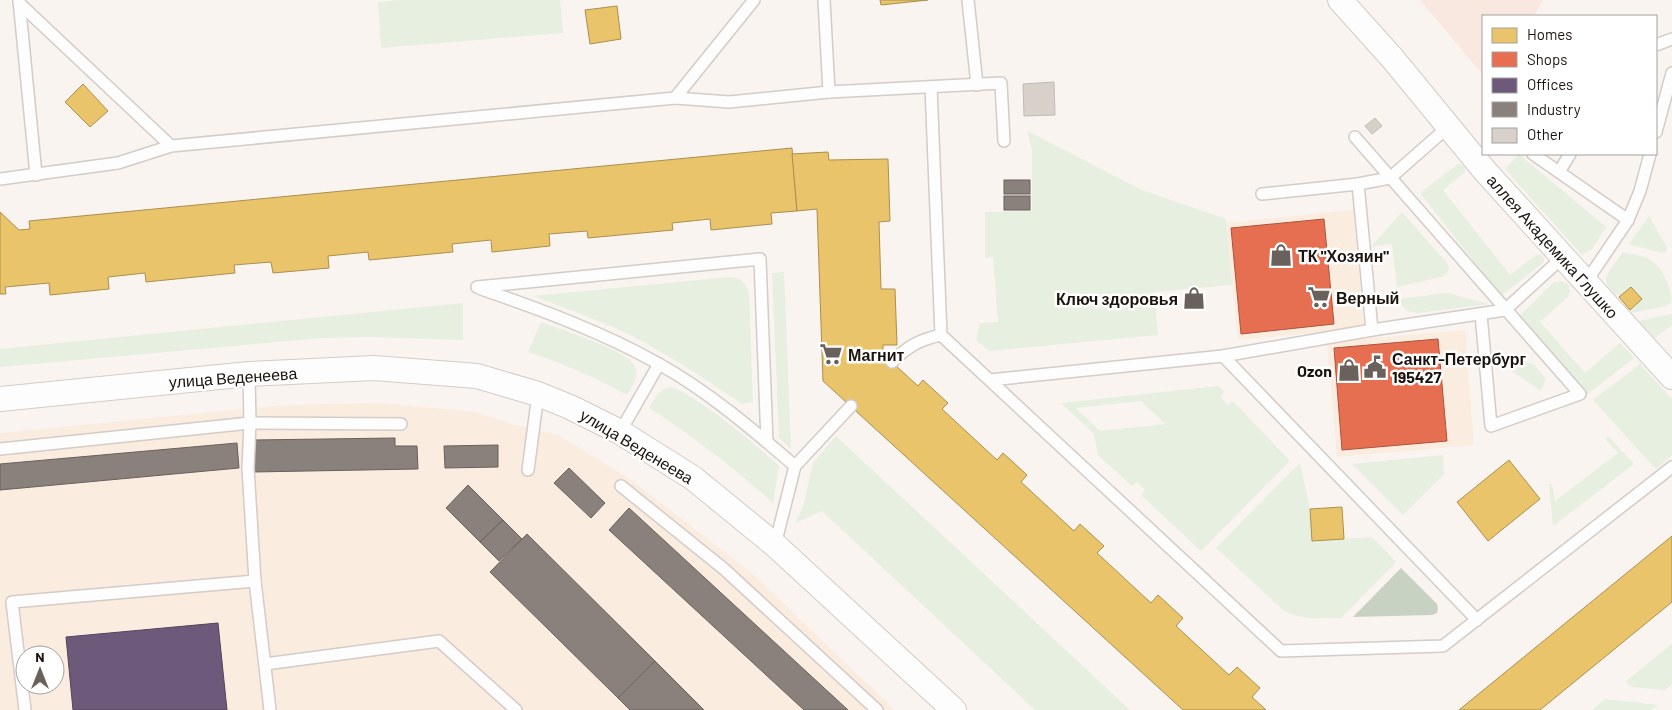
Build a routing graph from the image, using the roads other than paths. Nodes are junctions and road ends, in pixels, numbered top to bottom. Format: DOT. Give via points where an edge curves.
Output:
graph roads {
  1 [pos="754,0"];
  2 [pos="824,0"];
  3 [pos="968,0"];
  4 [pos="1340,0"];
  5 [pos="19,1"];
  6 [pos="1672,39"];
  7 [pos="1657,45"];
  8 [pos="1672,73"];
  9 [pos="977,85"];
  10 [pos="932,87"];
  11 [pos="830,92"];
  12 [pos="675,98"];
  13 [pos="1448,126"];
  14 [pos="1657,128"];
  15 [pos="1356,137"];
  16 [pos="1004,141"];
  17 [pos="171,146"];
  18 [pos="1534,155"];
  19 [pos="1569,155"];
  20 [pos="1650,155"];
  21 [pos="1559,172"];
  22 [pos="36,175"];
  23 [pos="1390,178"];
  24 [pos="0,180"];
  25 [pos="1358,184"];
  26 [pos="1262,194"];
  27 [pos="1628,220"];
  28 [pos="1563,257"];
  29 [pos="1586,282"];
  30 [pos="1505,310"];
  31 [pos="1481,314"];
  32 [pos="1372,330"];
  33 [pos="941,335"];
  34 [pos="1224,356"];
  35 [pos="892,362"];
  36 [pos="659,364"];
  37 [pos="1668,365"];
  38 [pos="249,374"];
  39 [pos="990,380"];
  40 [pos="538,394"];
  41 [pos="0,399"];
  42 [pos="851,406"];
  43 [pos="250,423"];
  44 [pos="402,424"];
  45 [pos="620,432"];
  46 [pos="766,442"];
  47 [pos="0,449"];
  48 [pos="795,466"];
  49 [pos="1672,467"];
  50 [pos="528,470"];
  51 [pos="621,486"];
  52 [pos="775,545"];
  53 [pos="255,581"];
  54 [pos="1477,620"];
  55 [pos="265,664"];
  56 [pos="25,710"];
  57 [pos="270,710"];
  58 [pos="516,710"];
  59 [pos="877,710"];
  60 [pos="954,710"];
  1 -- 12 [label="lane"];
  2 -- 11 [label="lane"];
  3 -- 9 [label="lane"];
  4 -- 13 [label="street, аллея Академика Глушко"];
  5 -- 17 [label="lane"];
  5 -- 22 [label="lane"];
  6 -- 7 [label="lane"];
  8 -- 14 [label="lane"];
  9 -- 10 [label="lane"];
  9 -- 16 [label="lane" via="1001,83"];
  10 -- 11 [label="lane"];
  10 -- 33 [label="lane"];
  11 -- 12 [label="lane" via="729,102"];
  12 -- 17 [label="lane"];
  13 -- 23 [label="lane"];
  13 -- 28 [label="street, аллея Академика Глушко"];
  15 -- 23 [label="lane"];
  17 -- 22 [label="lane" via="118,163"];
  18 -- 21 [label="lane"];
  19 -- 21 [label="lane"];
  20 -- 27 [label="lane"];
  21 -- 27 [label="lane"];
  22 -- 24 [label="lane"];
  23 -- 25 [label="lane"];
  23 -- 30 [label="lane"];
  25 -- 26 [label="lane"];
  25 -- 32 [label="lane"];
  27 -- 29 [label="lane"];
  28 -- 29 [label="street, аллея Академика Глушко"];
  28 -- 30 [label="lane"];
  29 -- 37 [label="street, аллея Академика Глушко"];
  30 -- 31 [label="lane"];
  30 -- 31 [label="lane" via="1580,394 1491,426"];
  31 -- 32 [label="lane"];
  32 -- 34 [label="lane"];
  33 -- 35 [label="lane" via="922,339"];
  33 -- 39 [label="lane"];
  34 -- 39 [label="lane"];
  34 -- 54 [label="lane"];
  36 -- 45 [label="lane"];
  36 -- 46 [label="lane" via="746,423"];
  36 -- 46 [label="lane" via="566,319 477,287 760,259"];
  38 -- 40 [label="street, улица Веденеева" via="384,369 477,376"];
  38 -- 41 [label="street, улица Веденеева"];
  38 -- 43 [label="lane"];
  39 -- 54 [label="lane" via="1281,651 1443,646"];
  40 -- 45 [label="street, улица Веденеева"];
  40 -- 50 [label="lane"];
  42 -- 48 [label="lane"];
  43 -- 44 [label="lane"];
  43 -- 47 [label="lane"];
  43 -- 53 [label="lane" via="248,468"];
  45 -- 52 [label="street, улица Веденеева" via="693,478"];
  46 -- 48 [label="lane"];
  48 -- 52 [label="lane"];
  49 -- 54 [label="lane"];
  51 -- 59 [label="lane" via="724,569"];
  52 -- 60 [label="street, улица Веденеева"];
  53 -- 55 [label="lane"];
  53 -- 56 [label="lane" via="12,602"];
  55 -- 57 [label="lane"];
  55 -- 58 [label="lane" via="439,641"];
}
